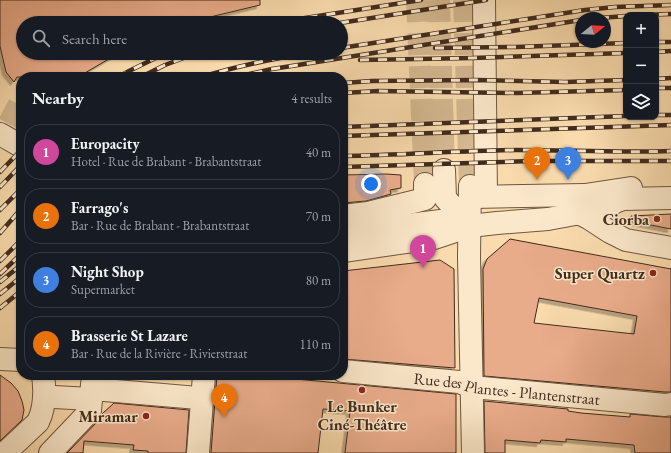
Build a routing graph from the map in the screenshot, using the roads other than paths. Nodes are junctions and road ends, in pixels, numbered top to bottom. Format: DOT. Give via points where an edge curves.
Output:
graph roads {
  1 [pos="484,0"];
  2 [pos="0,134"];
  3 [pos="16,143"];
  4 [pos="444,170"];
  5 [pos="631,188"];
  6 [pos="484,198"];
  7 [pos="671,198"];
  8 [pos="415,202"];
  9 [pos="348,215"];
  10 [pos="587,216"];
  11 [pos="470,226"];
  12 [pos="348,232"];
  13 [pos="671,248"];
  14 [pos="348,250"];
  15 [pos="0,358"];
  16 [pos="16,360"];
  17 [pos="348,371"];
  18 [pos="44,380"];
  19 [pos="204,380"];
  20 [pos="472,387"];
  21 [pos="92,388"];
  22 [pos="54,397"];
  23 [pos="198,398"];
  24 [pos="671,404"];
  25 [pos="5,453"];
  26 [pos="50,453"];
  27 [pos="198,453"];
  28 [pos="473,453"];
  1 -- 6 [label="street"];
  2 -- 3 [label="street"];
  4 -- 11 [label="street" via="445,198"];
  5 -- 6 [label="street" via="584,195"];
  6 -- 11 [label="street"];
  7 -- 10 [label="street" via="623,199"];
  8 -- 9 [label="street"];
  10 -- 11 [label="street" via="575,214"];
  10 -- 13 [label="street" via="626,240"];
  11 -- 12 [label="street" via="441,221"];
  11 -- 14 [label="street" via="434,238"];
  11 -- 20 [label="street"];
  15 -- 16 [label="street"];
  17 -- 20 [label="street, Rue des Plantes - Plantenstraat" via="458,382"];
  18 -- 25 [label="street" via="43,409 38,422"];
  19 -- 27 [label="street"];
  20 -- 24 [label="street, Rue des Plantes - Plantenstraat"];
  20 -- 28 [label="street"];
  21 -- 22 [label="street"];
  21 -- 23 [label="street"];
  21 -- 26 [label="street" via="90,411"];
}
